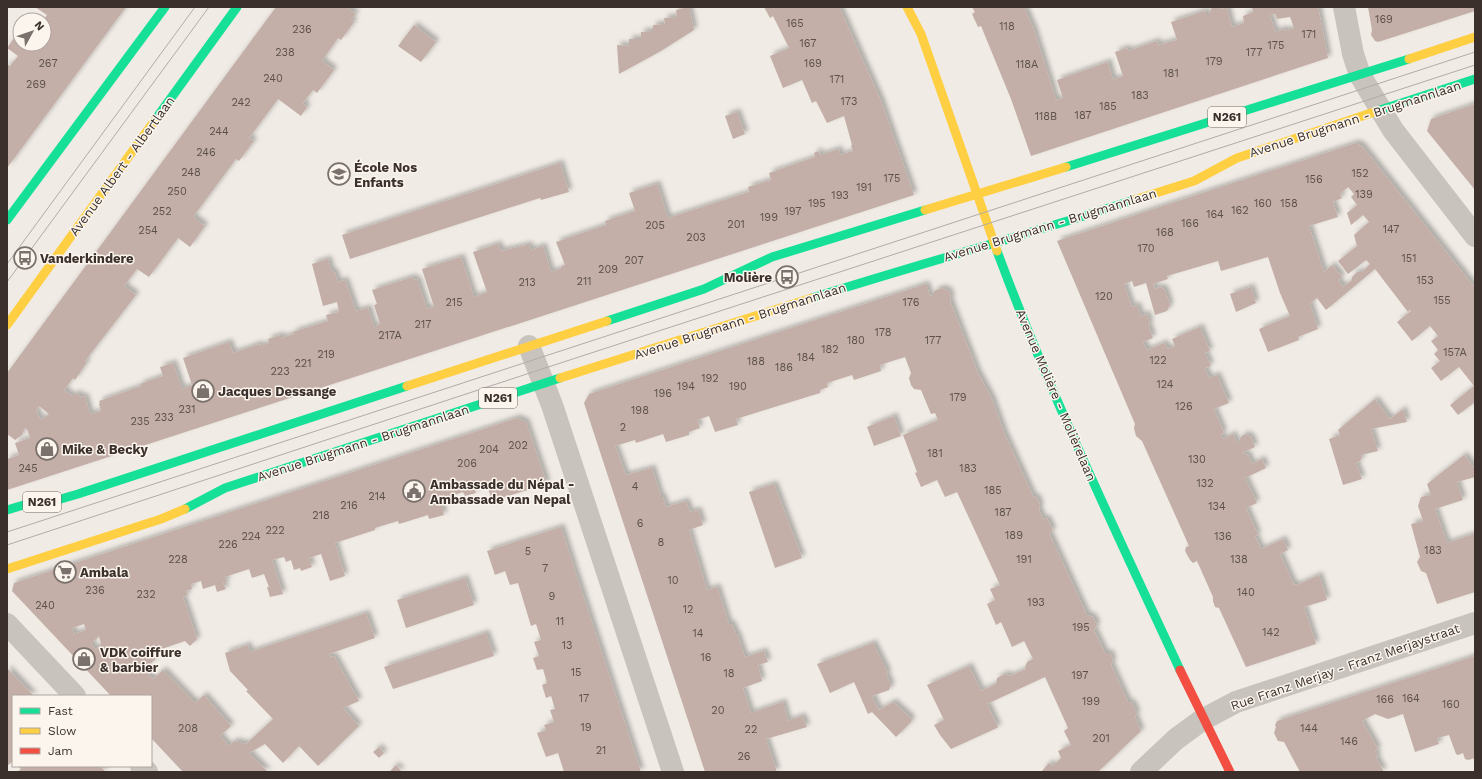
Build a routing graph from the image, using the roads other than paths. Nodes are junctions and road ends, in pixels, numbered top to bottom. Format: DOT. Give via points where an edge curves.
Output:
graph roads {
  1 [pos="165,7"];
  2 [pos="236,7"];
  3 [pos="907,7"];
  4 [pos="1344,7"];
  5 [pos="1475,37"];
  6 [pos="1360,74"];
  7 [pos="1475,79"];
  8 [pos="1381,109"];
  9 [pos="978,194"];
  10 [pos="7,220"];
  11 [pos="1475,236"];
  12 [pos="995,243"];
  13 [pos="7,325"];
  14 [pos="529,346"];
  15 [pos="544,383"];
  16 [pos="7,510"];
  17 [pos="7,569"];
  18 [pos="1475,623"];
  19 [pos="7,624"];
  20 [pos="74,695"];
  21 [pos="1202,720"];
  22 [pos="673,772"];
  23 [pos="1141,772"];
  24 [pos="1230,772"];
  1 -- 10 [label="main road"];
  2 -- 13 [label="main road, Avenue Albert - Albertlaan"];
  3 -- 9 [label="main road, Avenue Molière - Molièrelaan" via="921,34"];
  4 -- 6 [label="street" via="1353,54"];
  5 -- 6 [label="main road, N261"];
  6 -- 8 [label="street"];
  6 -- 9 [label="main road, N261"];
  7 -- 8 [label="main road, Avenue Brugmann - Brugmannlaan / N261"];
  8 -- 11 [label="street" via="1393,130"];
  8 -- 12 [label="main road, Avenue Brugmann - Brugmannlaan / N261" via="1237,158 1194,181"];
  9 -- 12 [label="main road, Avenue Molière - Molièrelaan"];
  9 -- 14 [label="main road, N261" via="772,257 704,289"];
  12 -- 15 [label="main road, Avenue Brugmann - Brugmannlaan / N261" via="907,268"];
  12 -- 21 [label="main road, Avenue Molière - Molièrelaan" via="1076,443"];
  14 -- 15 [label="street"];
  14 -- 16 [label="main road, N261" via="78,494"];
  15 -- 17 [label="main road, Avenue Brugmann - Brugmannlaan / N261" via="225,488 161,518"];
  15 -- 22 [label="street"];
  18 -- 21 [label="street, Rue Franz Merjay - Franz Merjaystraat" via="1236,702"];
  19 -- 20 [label="street"];
  21 -- 23 [label="street, Rue Franz Merjay - Franz Merjaystraat" via="1176,739"];
  21 -- 24 [label="main road, Avenue Molière - Molièrelaan"];
}
